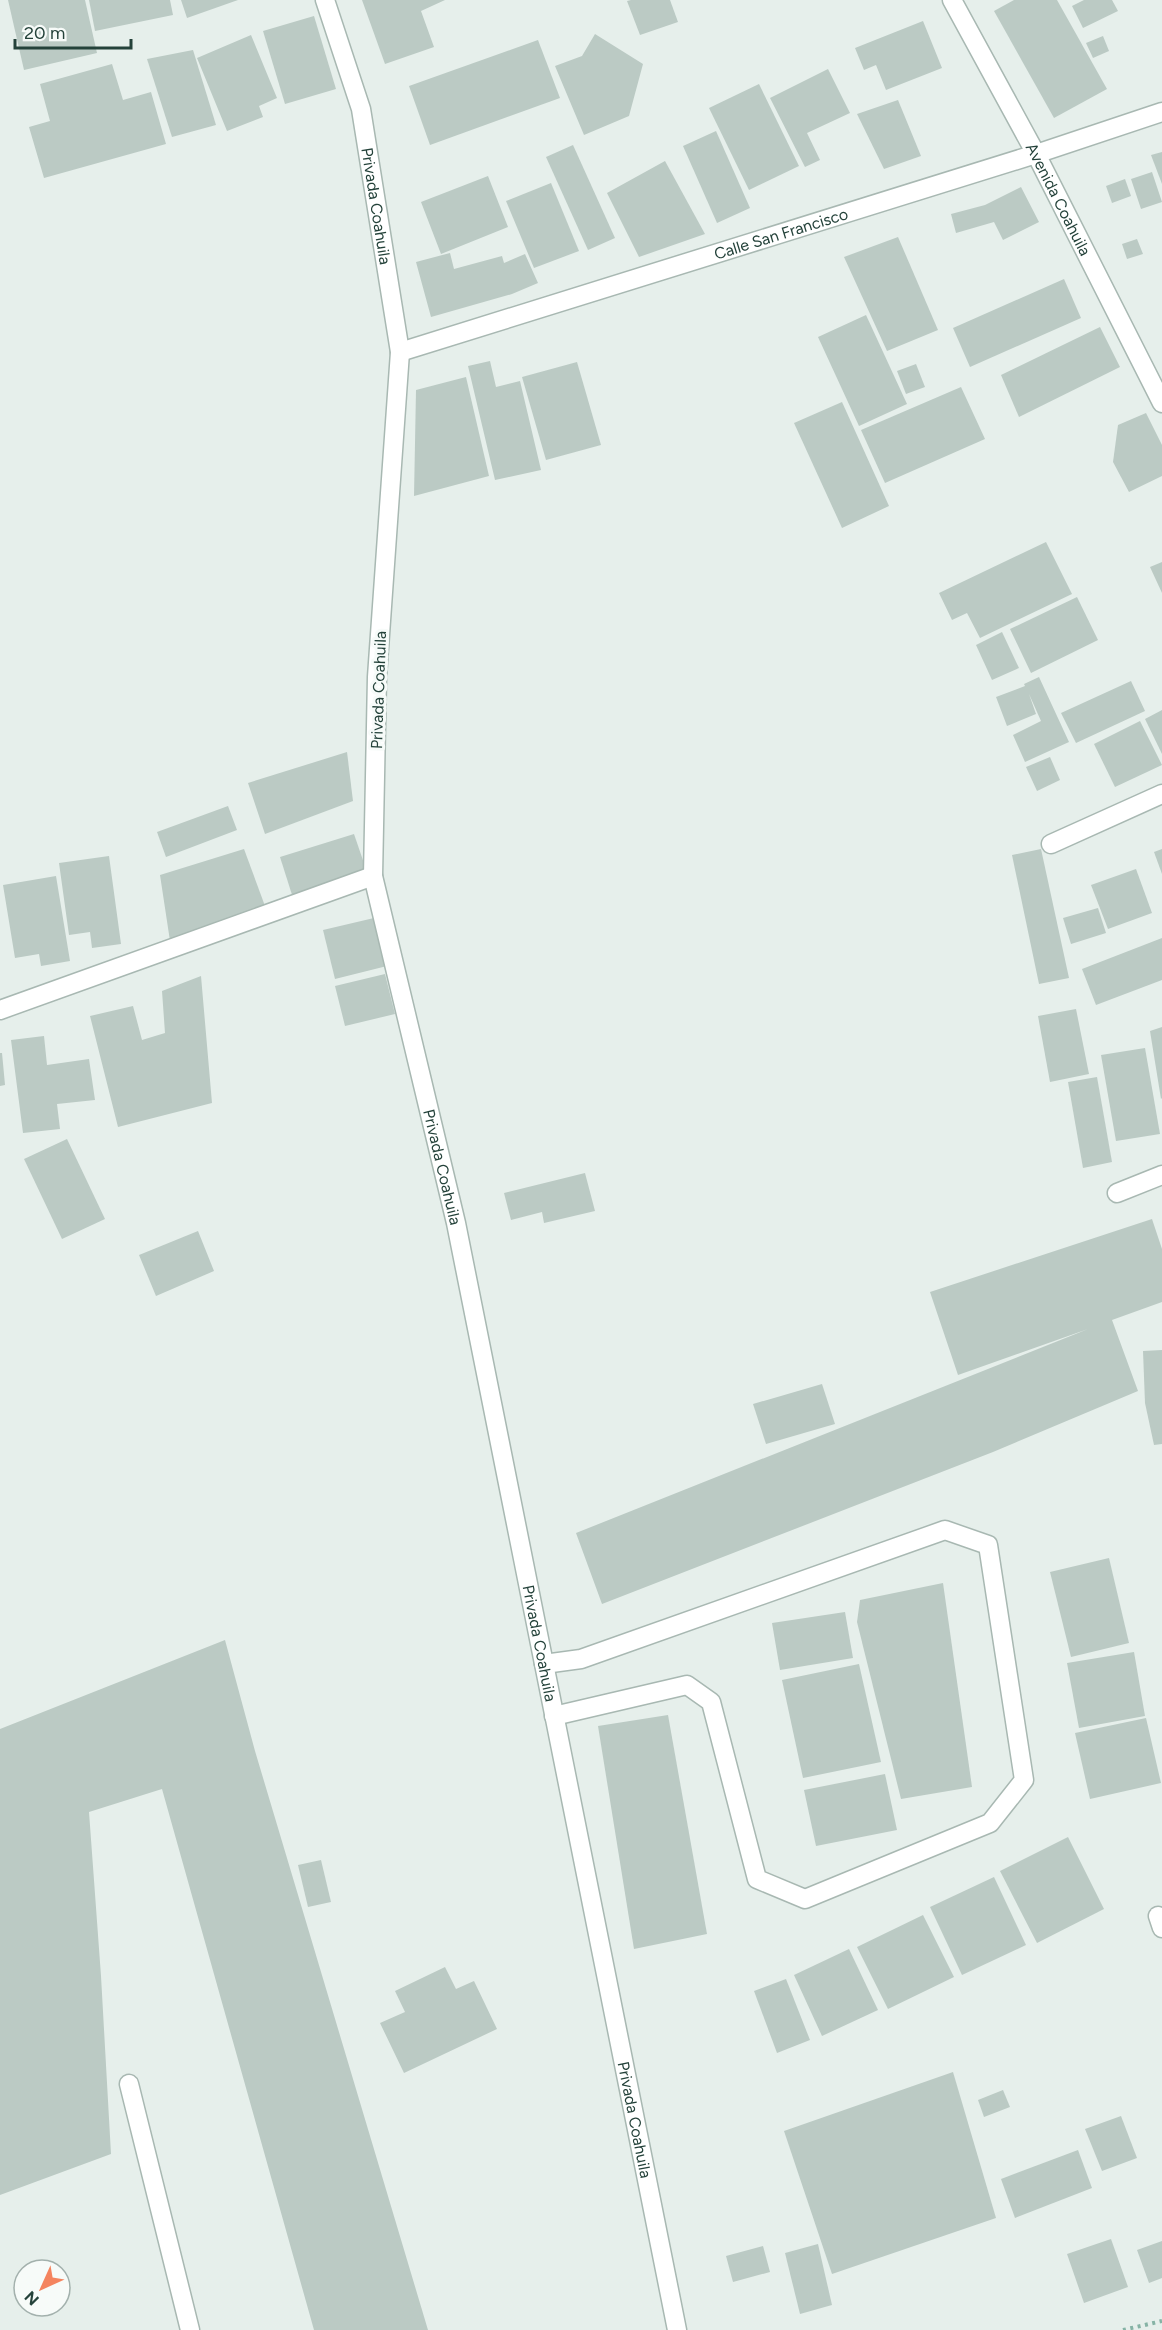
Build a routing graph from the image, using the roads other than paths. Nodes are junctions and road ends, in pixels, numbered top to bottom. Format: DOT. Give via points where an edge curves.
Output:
graph roads {
  1 [pos="325,0"];
  2 [pos="952,0"];
  3 [pos="1162,112"];
  4 [pos="1036,154"];
  5 [pos="400,352"];
  6 [pos="1162,403"];
  7 [pos="1162,794"];
  8 [pos="1052,844"];
  9 [pos="373,876"];
  10 [pos="0,1010"];
  11 [pos="1162,1175"];
  12 [pos="1117,1193"];
  13 [pos="544,1664"];
  14 [pos="554,1716"];
  15 [pos="129,2084"];
  16 [pos="190,2330"];
  17 [pos="677,2330"];
  1 -- 5 [label="street, Privada Coahuila" via="361,109"];
  2 -- 4 [label="street, Avenida Coahuila"];
  3 -- 4 [label="street, Calle San Francisco"];
  4 -- 5 [label="street, Calle San Francisco"];
  4 -- 6 [label="street, Avenida Coahuila"];
  5 -- 9 [label="street, Privada Coahuila" via="377,677"];
  7 -- 8 [label="street"];
  9 -- 10 [label="street"];
  9 -- 13 [label="street, Privada Coahuila" via="456,1223"];
  11 -- 12 [label="street"];
  13 -- 14 [label="street, Privada Coahuila"];
  13 -- 14 [label="street" via="581,1659 945,1530 988,1545 1024,1780 990,1823 805,1899 757,1879 711,1702 687,1685"];
  14 -- 17 [label="street, Privada Coahuila"];
  15 -- 16 [label="street"];
}
